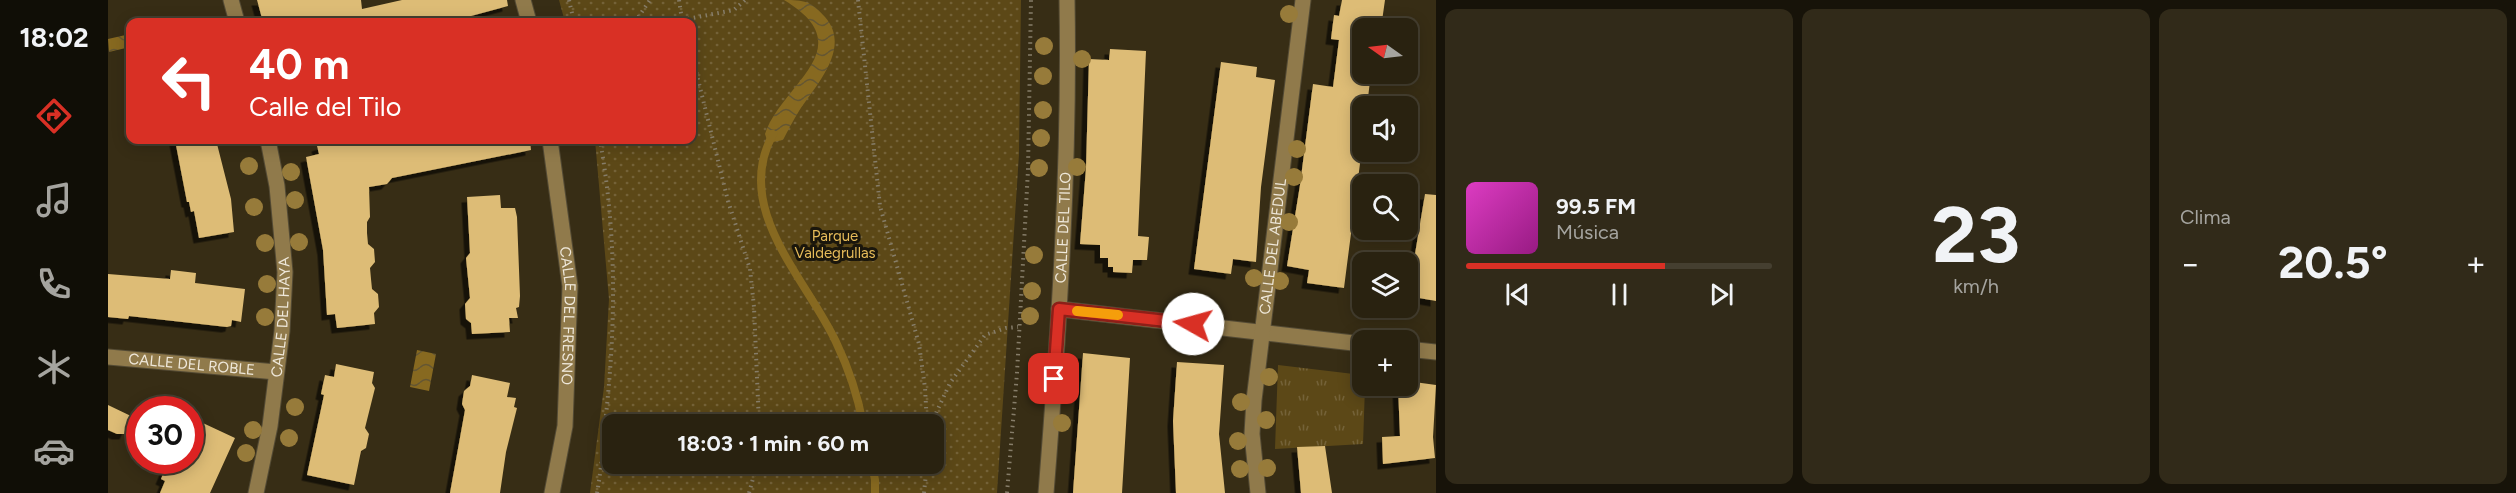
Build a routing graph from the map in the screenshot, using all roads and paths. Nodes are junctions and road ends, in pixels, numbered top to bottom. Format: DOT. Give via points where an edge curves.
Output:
graph roads {
  1 [pos="231,0"];
  2 [pos="523,0"];
  3 [pos="569,0"];
  4 [pos="650,0"];
  5 [pos="679,0"];
  6 [pos="745,0"];
  7 [pos="858,0"];
  8 [pos="1031,0"];
  9 [pos="1067,0"];
  10 [pos="1303,0"];
  11 [pos="236,18"];
  12 [pos="528,18"];
  13 [pos="573,18"];
  14 [pos="638,18"];
  15 [pos="682,18"];
  16 [pos="696,18"];
  17 [pos="696,71"];
  18 [pos="698,79"];
  19 [pos="269,144"];
  20 [pos="551,144"];
  21 [pos="601,144"];
  22 [pos="1059,309"];
  23 [pos="1018,327"];
  24 [pos="1260,332"];
  25 [pos="1352,343"];
  26 [pos="1418,350"];
  27 [pos="1436,352"];
  28 [pos="108,357"];
  29 [pos="276,372"];
  30 [pos="759,414"];
  31 [pos="926,414"];
  32 [pos="936,414"];
  33 [pos="754,474"];
  34 [pos="926,474"];
  35 [pos="256,493"];
  36 [pos="552,493"];
  37 [pos="597,493"];
  38 [pos="749,493"];
  39 [pos="924,493"];
  40 [pos="1007,493"];
  41 [pos="1046,493"];
  42 [pos="1258,493"];
  1 -- 11 [label="street"];
  2 -- 12 [label="street"];
  3 -- 13 [label="path"];
  4 -- 14 [label="path"];
  5 -- 15 [label="path"];
  6 -- 16 [label="path" via="734,10"];
  7 -- 31 [label="path" via="880,206 919,344"];
  8 -- 23 [label="path" via="1028,170"];
  9 -- 22 [label="street, CALLE DEL TILO"];
  10 -- 24 [label="street, CALLE DEL ABEDUL"];
  17 -- 18 [label="path"];
  18 -- 30 [label="path" via="728,201 750,269"];
  19 -- 29 [label="street, CALLE DEL HAYA" via="285,272"];
  20 -- 36 [label="street, CALLE DEL FRESNO" via="570,286 566,426"];
  21 -- 37 [label="path" via="613,236 615,310"];
  22 -- 24 [label="street"];
  22 -- 41 [label="street, CALLE DEL TILO"];
  23 -- 32 [label="path" via="985,335 950,383"];
  23 -- 40 [label="path"];
  24 -- 25 [label="street"];
  24 -- 42 [label="street, CALLE DEL ABEDUL" via="1252,434"];
  26 -- 27 [label="street"];
  28 -- 29 [label="street, CALLE DEL ROBLE"];
  29 -- 35 [label="street, CALLE DEL HAYA"];
  33 -- 38 [label="path"];
  34 -- 39 [label="path"];
}
